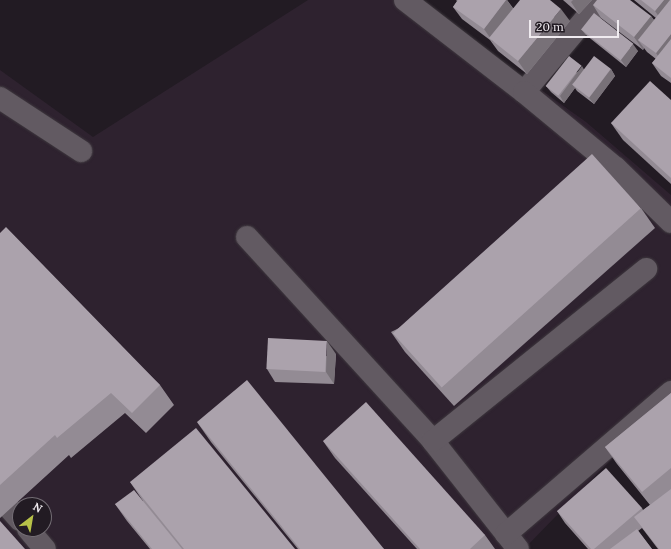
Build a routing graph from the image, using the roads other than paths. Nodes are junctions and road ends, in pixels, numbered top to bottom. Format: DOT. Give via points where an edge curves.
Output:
graph roads {
  1 [pos="405,0"];
  2 [pos="601,0"];
  3 [pos="524,92"];
  4 [pos="0,98"];
  5 [pos="81,151"];
  6 [pos="671,222"];
  7 [pos="247,238"];
  8 [pos="646,269"];
  9 [pos="671,392"];
  10 [pos="433,441"];
  11 [pos="35,537"];
  12 [pos="512,542"];
  13 [pos="45,549"];
  1 -- 3 [label="street"];
  2 -- 3 [label="street"];
  3 -- 6 [label="street" via="616,168"];
  4 -- 5 [label="street"];
  7 -- 10 [label="street"];
  8 -- 10 [label="street"];
  9 -- 12 [label="street"];
  10 -- 12 [label="street"];
  11 -- 13 [label="street"];
}
